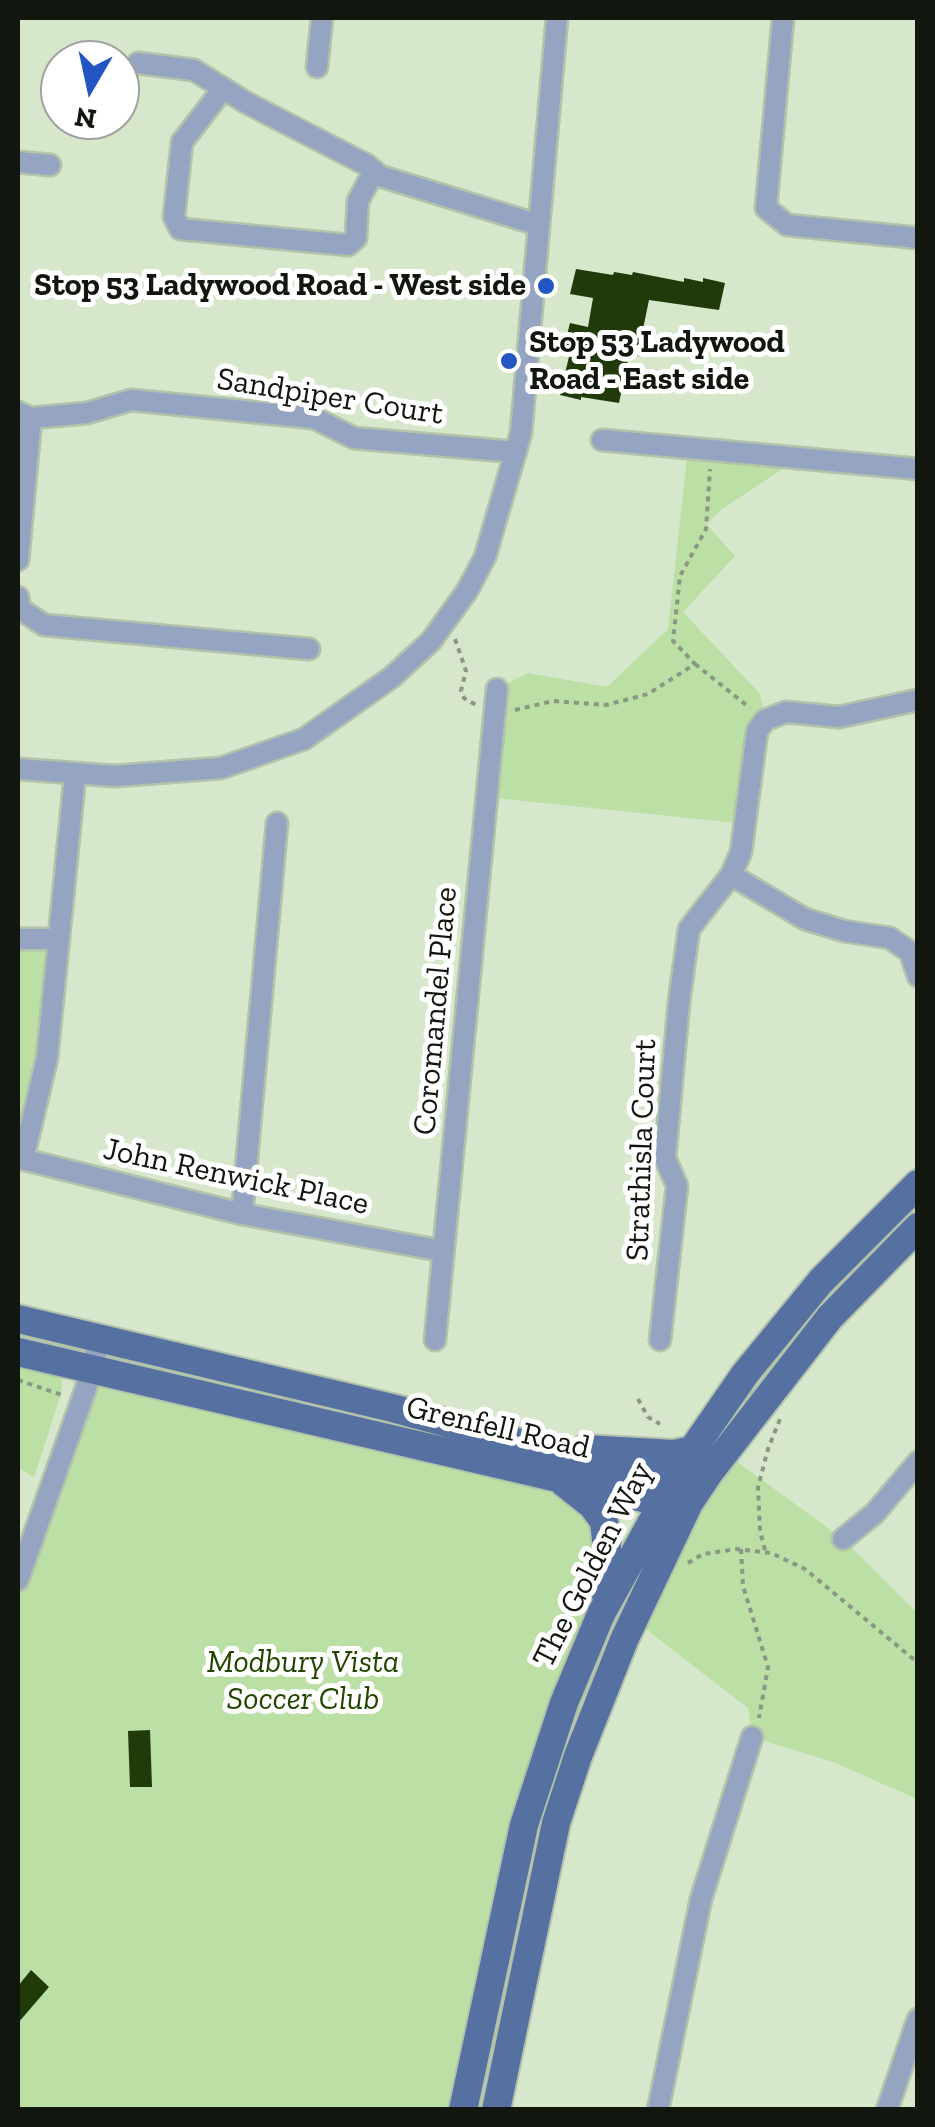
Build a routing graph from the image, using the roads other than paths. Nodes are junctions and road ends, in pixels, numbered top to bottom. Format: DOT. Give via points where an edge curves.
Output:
graph roads {
  1 [pos="322,18"];
  2 [pos="557,18"];
  3 [pos="783,18"];
  4 [pos="140,63"];
  5 [pos="317,67"];
  6 [pos="223,89"];
  7 [pos="18,162"];
  8 [pos="50,165"];
  9 [pos="374,171"];
  10 [pos="539,225"];
  11 [pos="918,238"];
  12 [pos="24,415"];
  13 [pos="602,440"];
  14 [pos="516,452"];
  15 [pos="918,468"];
  16 [pos="18,560"];
  17 [pos="18,597"];
  18 [pos="308,650"];
  19 [pos="497,689"];
  20 [pos="918,700"];
  21 [pos="18,769"];
  22 [pos="74,774"];
  23 [pos="277,824"];
  24 [pos="731,876"];
  25 [pos="18,939"];
  26 [pos="56,939"];
  27 [pos="918,976"];
  28 [pos="20,1159"];
  29 [pos="918,1184"];
  30 [pos="242,1214"];
  31 [pos="918,1227"];
  32 [pos="443,1250"];
  33 [pos="18,1319"];
  34 [pos="100,1338"];
  35 [pos="435,1340"];
  36 [pos="660,1340"];
  37 [pos="18,1352"];
  38 [pos="91,1370"];
  39 [pos="529,1446"];
  40 [pos="693,1450"];
  41 [pos="918,1462"];
  42 [pos="558,1478"];
  43 [pos="674,1496"];
  44 [pos="843,1540"];
  45 [pos="18,1580"];
  46 [pos="605,1607"];
  47 [pos="752,1737"];
  48 [pos="918,2019"];
  49 [pos="463,2110"];
  50 [pos="496,2110"];
  51 [pos="658,2110"];
  52 [pos="888,2110"];
  1 -- 5 [label="street"];
  2 -- 10 [label="street"];
  3 -- 11 [label="street" via="766,208 788,226"];
  4 -- 6 [label="street" via="194,70"];
  6 -- 9 [label="street"];
  6 -- 9 [label="street" via="182,142 174,217 180,229 348,245 356,238 358,201"];
  7 -- 8 [label="street"];
  9 -- 10 [label="street"];
  10 -- 14 [label="street"];
  12 -- 14 [label="street, Sandpiper Court" via="87,413 131,400 314,418 354,438"];
  12 -- 16 [label="street"];
  13 -- 15 [label="street"];
  14 -- 22 [label="street" via="486,557 467,592 431,641 392,678 304,739 220,768"];
  17 -- 18 [label="street" via="20,609 44,625"];
  19 -- 32 [label="street, Coromandel Place"];
  20 -- 24 [label="street, Strathisla Court" via="838,718 786,712 765,720 756,731 746,824"];
  21 -- 22 [label="street"];
  22 -- 26 [label="street"];
  23 -- 30 [label="street"];
  24 -- 27 [label="street" via="805,919 890,938 910,952"];
  24 -- 36 [label="street, Strathisla Court" via="689,929 665,1158 677,1186"];
  25 -- 26 [label="street"];
  26 -- 28 [label="street" via="46,1058"];
  28 -- 30 [label="street, John Renwick Place"];
  29 -- 40 [label="main road, The Golden Way" via="821,1281"];
  30 -- 32 [label="street, John Renwick Place"];
  31 -- 43 [label="main road, The Golden Way"];
  32 -- 35 [label="street, Coromandel Place"];
  33 -- 34 [label="main road, Grenfell Road"];
  34 -- 38 [label="street"];
  34 -- 39 [label="main road, Grenfell Road"];
  37 -- 38 [label="main road, Grenfell Road"];
  38 -- 42 [label="main road, Grenfell Road"];
  38 -- 45 [label="street"];
  39 -- 40 [label="main road"];
  39 -- 43 [label="main road, Grenfell Road"];
  40 -- 43 [label="main road, The Golden Way"];
  41 -- 44 [label="street" via="875,1514"];
  42 -- 43 [label="main road, Grenfell Road"];
  42 -- 46 [label="main road" via="604,1521"];
  43 -- 46 [label="main road, The Golden Way"];
  43 -- 50 [label="main road, The Golden Way" via="566,1790"];
  46 -- 49 [label="main road, The Golden Way" via="564,1703 524,1826"];
  47 -- 51 [label="street" via="702,1900"];
  48 -- 52 [label="street"];
}
